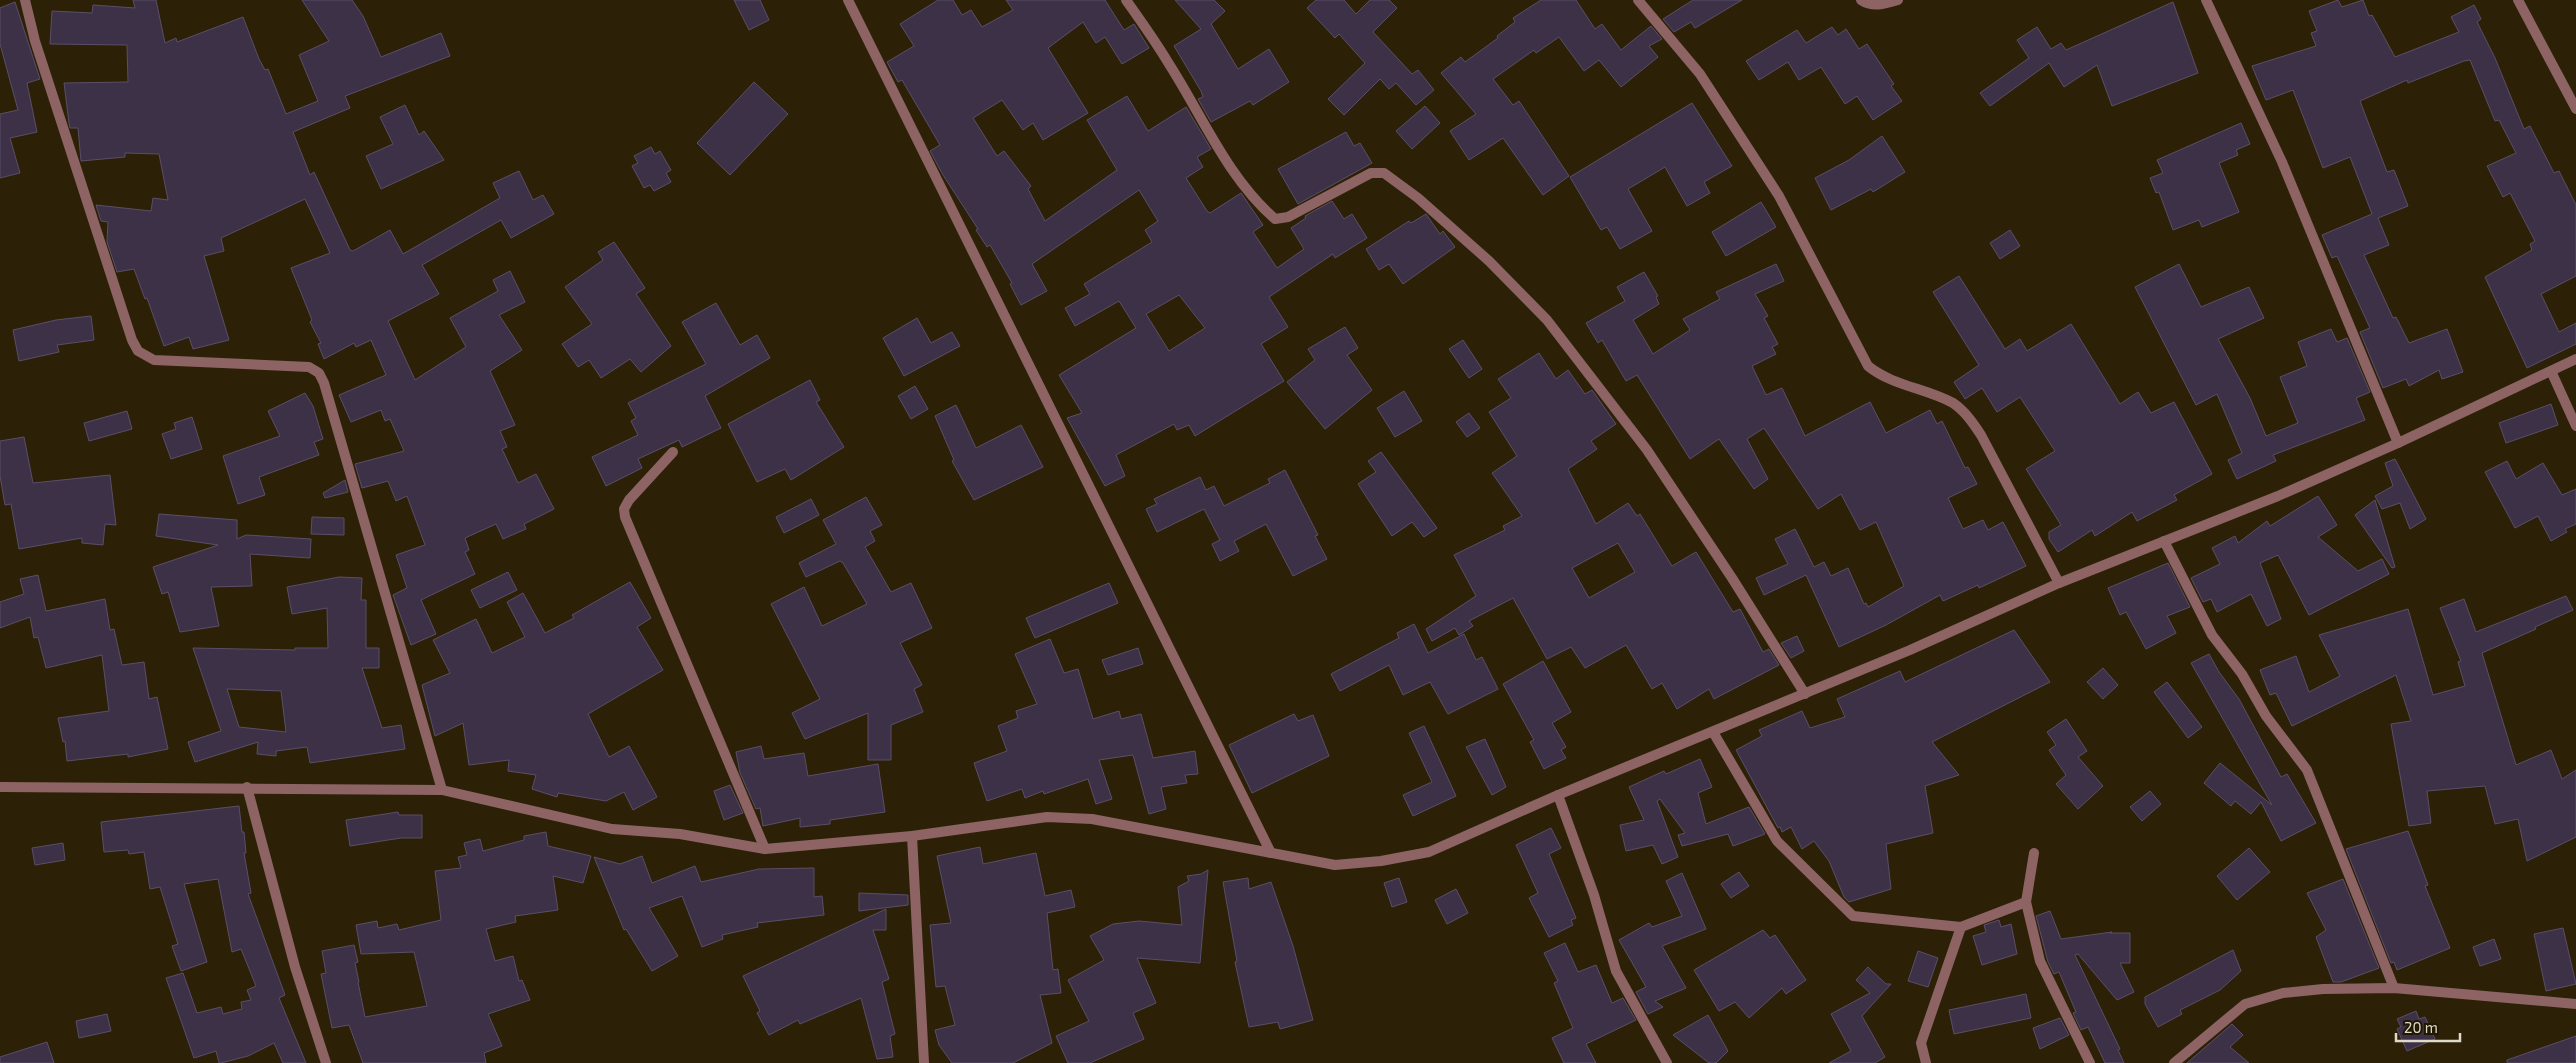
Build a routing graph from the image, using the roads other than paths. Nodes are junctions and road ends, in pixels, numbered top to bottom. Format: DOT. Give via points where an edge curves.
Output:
graph roads {
  1 [pos="24,0"];
  2 [pos="848,0"];
  3 [pos="1126,0"];
  4 [pos="1638,0"];
  5 [pos="1861,0"];
  6 [pos="1898,0"];
  7 [pos="2206,0"];
  8 [pos="2518,0"];
  9 [pos="2576,109"];
  10 [pos="2576,359"];
  11 [pos="2551,371"];
  12 [pos="2576,426"];
  13 [pos="2398,443"];
  14 [pos="673,452"];
  15 [pos="2164,541"];
  16 [pos="2059,583"];
  17 [pos="1805,694"];
  18 [pos="1713,732"];
  19 [pos="0,787"];
  20 [pos="247,787"];
  21 [pos="442,790"];
  22 [pos="1558,795"];
  23 [pos="912,836"];
  24 [pos="765,848"];
  25 [pos="1271,853"];
  26 [pos="2034,853"];
  27 [pos="2026,902"];
  28 [pos="1961,927"];
  29 [pos="2394,988"];
  30 [pos="2576,1004"];
  31 [pos="326,1063"];
  32 [pos="924,1063"];
  33 [pos="1667,1063"];
  34 [pos="1926,1063"];
  35 [pos="2090,1063"];
  36 [pos="2174,1063"];
  1 -- 21 [label="street" via="138,351 154,360 309,367 319,373"];
  2 -- 25 [label="street"];
  3 -- 17 [label="street" via="1170,64 1219,152 1259,205 1275,219 1288,217 1371,173 1384,173 1418,198 1488,261 1547,320 1647,450"];
  4 -- 16 [label="street" via="1700,74 1779,196 1868,366 1882,377 1952,403 1967,415 1981,435"];
  5 -- 6 [label="street" via="1882,5"];
  7 -- 13 [label="street" via="2282,162"];
  8 -- 9 [label="street"];
  10 -- 11 [label="street"];
  11 -- 12 [label="street"];
  11 -- 13 [label="street"];
  13 -- 15 [label="street" via="2278,496"];
  14 -- 24 [label="street" via="628,500 625,517"];
  15 -- 16 [label="street"];
  15 -- 29 [label="street" via="2212,635 2307,770"];
  16 -- 17 [label="street"];
  17 -- 18 [label="street"];
  18 -- 22 [label="street"];
  18 -- 28 [label="street" via="1777,841 1852,916"];
  19 -- 20 [label="street"];
  20 -- 21 [label="street"];
  20 -- 31 [label="street" via="295,967"];
  21 -- 24 [label="street" via="612,829 680,834"];
  22 -- 25 [label="street" via="1429,852 1335,865"];
  22 -- 33 [label="street" via="1594,895 1616,971"];
  23 -- 24 [label="street"];
  23 -- 25 [label="street" via="1056,818 1092,820"];
  23 -- 32 [label="street"];
  26 -- 27 [label="street"];
  27 -- 28 [label="street"];
  27 -- 35 [label="street" via="2040,961"];
  28 -- 34 [label="street" via="1921,1043"];
  29 -- 30 [label="street"];
  29 -- 36 [label="street" via="2284,993 2245,1004"];
}
